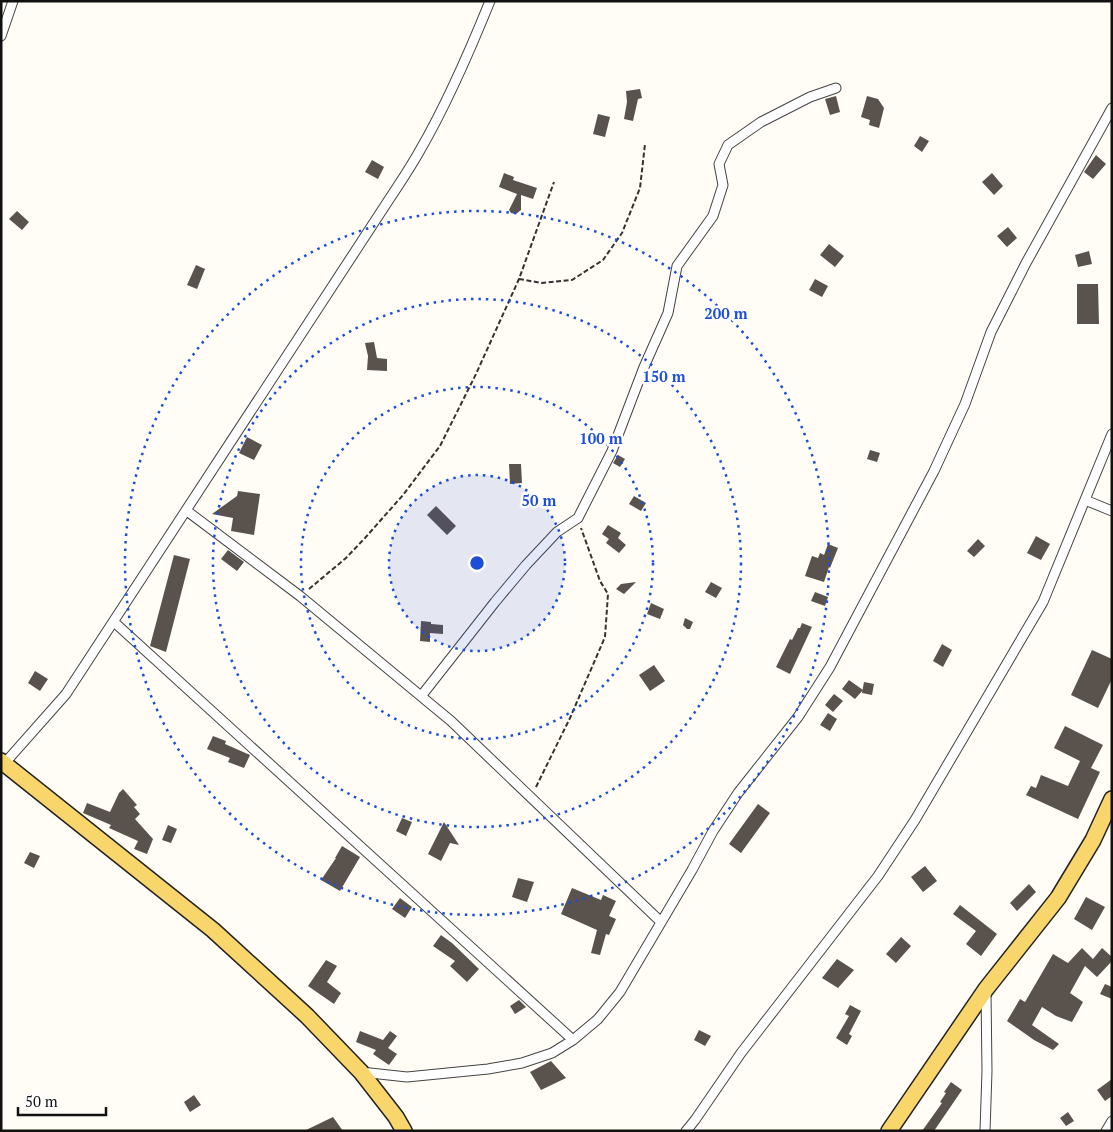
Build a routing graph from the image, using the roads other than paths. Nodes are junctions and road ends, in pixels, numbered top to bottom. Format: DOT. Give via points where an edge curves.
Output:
graph roads {
  1 [pos="13,1"];
  2 [pos="490,1"];
  3 [pos="1,36"];
  4 [pos="836,88"];
  5 [pos="1112,108"];
  6 [pos="1112,434"];
  7 [pos="1085,500"];
  8 [pos="1112,511"];
  9 [pos="187,512"];
  10 [pos="114,622"];
  11 [pos="422,695"];
  12 [pos="3,762"];
  13 [pos="1112,798"];
  14 [pos="661,922"];
  15 [pos="986,989"];
  16 [pos="573,1040"];
  17 [pos="361,1072"];
  18 [pos="1112,1121"];
  19 [pos="404,1131"];
  20 [pos="686,1131"];
  21 [pos="888,1131"];
  22 [pos="985,1131"];
  23 [pos="1106,1131"];
  1 -- 3 [label="street"];
  2 -- 9 [label="street" via="471,49 419,153"];
  4 -- 11 [label="street" via="810,97 761,122 728,145 719,164 723,185 713,216 677,266 668,314 612,451 578,518 557,532 494,602"];
  5 -- 14 [label="street" via="991,332 965,404 934,471 830,667 798,717 718,823"];
  6 -- 7 [label="street"];
  7 -- 8 [label="street"];
  7 -- 20 [label="street" via="1043,602 915,820 878,876"];
  9 -- 10 [label="street"];
  9 -- 11 [label="street" via="300,596"];
  10 -- 12 [label="street" via="66,694"];
  10 -- 16 [label="street"];
  11 -- 14 [label="street"];
  12 -- 17 [label="main road" via="213,930 307,1016"];
  13 -- 15 [label="main road" via="1094,840 1058,898"];
  14 -- 16 [label="street" via="620,992 598,1019"];
  15 -- 21 [label="main road"];
  15 -- 22 [label="street"];
  16 -- 17 [label="street" via="552,1053 522,1064 407,1077"];
  17 -- 19 [label="main road"];
  18 -- 23 [label="street"];
}
